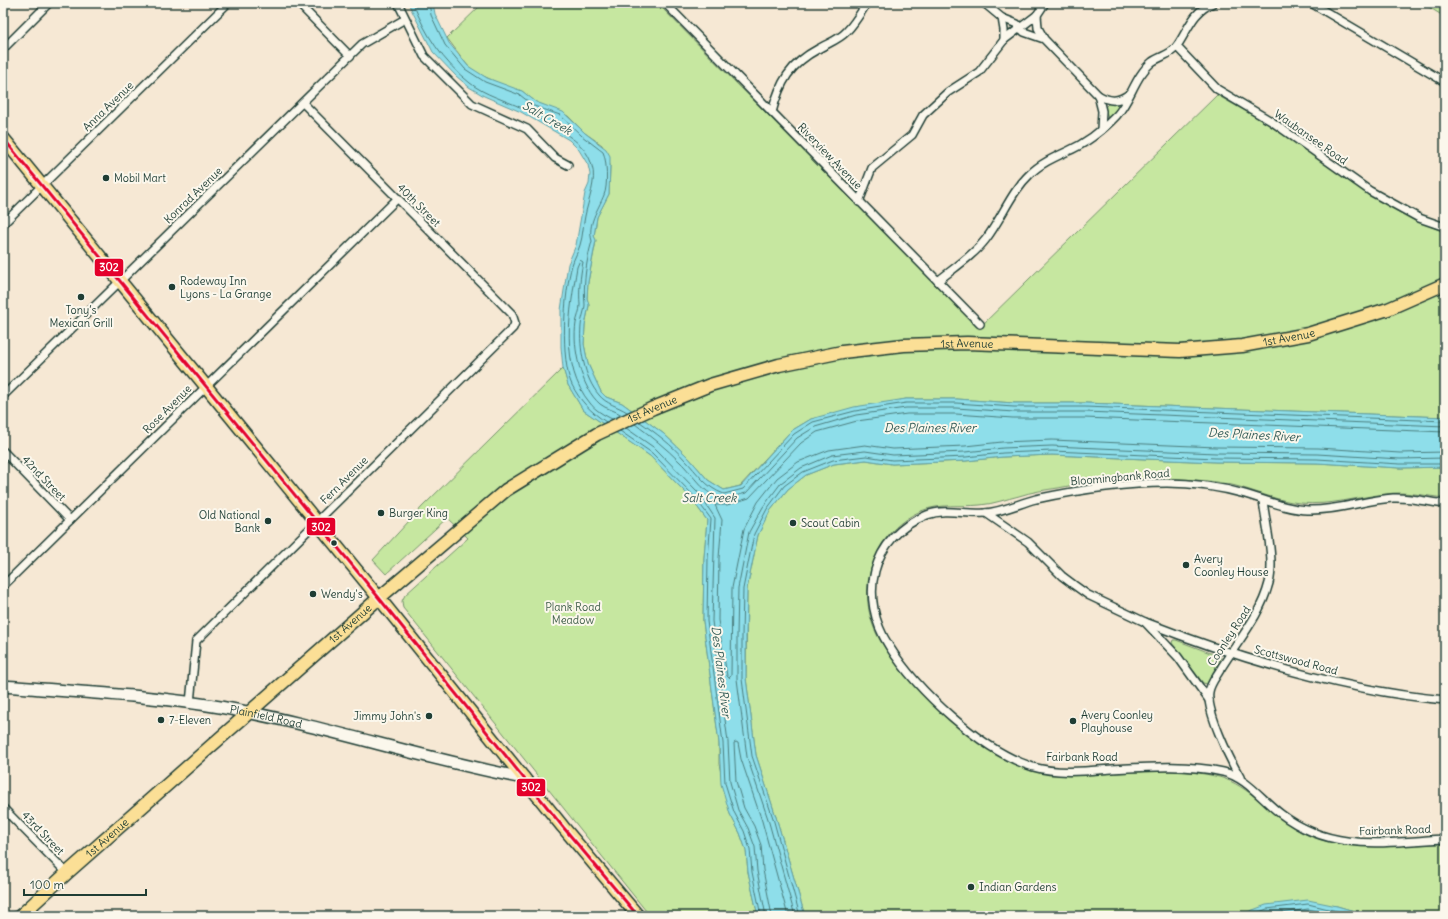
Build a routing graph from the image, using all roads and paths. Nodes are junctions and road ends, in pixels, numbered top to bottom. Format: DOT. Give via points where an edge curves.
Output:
graph roads {
  1 [pos="49,3"];
  2 [pos="228,3"];
  3 [pos="298,3"];
  4 [pos="398,3"];
  5 [pos="665,3"];
  6 [pos="867,3"];
  7 [pos="984,3"];
  8 [pos="1045,3"];
  9 [pos="1213,3"];
  10 [pos="1311,4"];
  11 [pos="1037,15"];
  12 [pos="1002,18"];
  13 [pos="405,20"];
  14 [pos="1021,28"];
  15 [pos="1044,39"];
  16 [pos="1004,40"];
  17 [pos="1176,47"];
  18 [pos="3,49"];
  19 [pos="350,56"];
  20 [pos="1445,82"];
  21 [pos="1129,94"];
  22 [pos="1098,95"];
  23 [pos="304,103"];
  24 [pos="772,112"];
  25 [pos="1101,130"];
  26 [pos="3,138"];
  27 [pos="568,165"];
  28 [pos="42,186"];
  29 [pos="397,199"];
  30 [pos="859,202"];
  31 [pos="3,224"];
  32 [pos="1445,227"];
  33 [pos="938,281"];
  34 [pos="120,282"];
  35 [pos="1445,284"];
  36 [pos="515,323"];
  37 [pos="980,324"];
  38 [pos="206,387"];
  39 [pos="3,396"];
  40 [pos="3,451"];
  41 [pos="1263,501"];
  42 [pos="1445,504"];
  43 [pos="986,513"];
  44 [pos="70,520"];
  45 [pos="317,522"];
  46 [pos="3,586"];
  47 [pos="379,598"];
  48 [pos="1145,622"];
  49 [pos="1230,653"];
  50 [pos="3,686"];
  51 [pos="1209,700"];
  52 [pos="1445,700"];
  53 [pos="190,703"];
  54 [pos="249,713"];
  55 [pos="1240,777"];
  56 [pos="524,778"];
  57 [pos="3,808"];
  58 [pos="1445,839"];
  59 [pos="67,873"];
  60 [pos="20,916"];
  61 [pos="638,916"];
  1 -- 18 [label="street"];
  2 -- 28 [label="street, Anna Avenue"];
  3 -- 19 [label="street"];
  4 -- 13 [label="street"];
  5 -- 24 [label="street, Riverview Avenue"];
  6 -- 24 [label="street" via="847,32 808,56 788,73 778,89"];
  7 -- 12 [label="street"];
  8 -- 11 [label="street"];
  9 -- 17 [label="street" via="1187,25"];
  10 -- 20 [label="street"];
  11 -- 14 [label="street"];
  11 -- 15 [label="street" via="1038,28"];
  12 -- 14 [label="street"];
  12 -- 16 [label="street"];
  13 -- 19 [label="street, Konrad Avenue" via="362,44"];
  13 -- 27 [label="street" via="424,56 472,104 527,129 555,158"];
  14 -- 15 [label="street" via="1024,32"];
  14 -- 16 [label="street"];
  15 -- 22 [label="street"];
  16 -- 30 [label="street" via="979,72 948,92 923,115 912,135 872,168"];
  17 -- 21 [label="street" via="1153,61"];
  17 -- 32 [label="street, Waubansee Road" via="1217,89 1271,121 1370,191 1419,218"];
  19 -- 23 [label="street, Konrad Avenue"];
  21 -- 22 [label="street" via="1116,101"];
  21 -- 25 [label="street" via="1118,114"];
  22 -- 25 [label="street" via="1102,111"];
  23 -- 29 [label="street, 40th Street"];
  23 -- 34 [label="street, Konrad Avenue"];
  24 -- 30 [label="street, Riverview Avenue"];
  25 -- 33 [label="street" via="1030,174 1020,185 986,239"];
  26 -- 28 [label="main road"];
  28 -- 31 [label="street, Anna Avenue"];
  28 -- 34 [label="main road"];
  29 -- 36 [label="street, 40th Street" via="512,314"];
  29 -- 38 [label="street, Rose Avenue"];
  30 -- 33 [label="street, Riverview Avenue"];
  33 -- 37 [label="street, Riverview Avenue"];
  34 -- 38 [label="main road"];
  34 -- 39 [label="street, Konrad Avenue"];
  35 -- 47 [label="main road, 1st Avenue" via="1388,309 1308,334 1242,346 1180,351 967,343 904,345 842,352 779,365 710,385 597,434 506,490"];
  36 -- 45 [label="street, Fern Avenue" via="514,328"];
  38 -- 44 [label="street, Rose Avenue"];
  38 -- 45 [label="main road"];
  40 -- 44 [label="street, 42nd Street"];
  41 -- 42 [label="street, Bloomingbank Road" via="1307,510 1332,509 1396,498"];
  41 -- 43 [label="street, Bloomingbank Road" via="1229,490 1168,483 1066,493"];
  41 -- 49 [label="street, Coonley Road" via="1270,550 1270,581 1260,609"];
  43 -- 48 [label="street, Scottswood Road" via="1028,542 1074,585"];
  43 -- 55 [label="street, Fairbank Road" via="937,513 920,519 892,540 877,566 872,595 876,620 890,649 916,683 986,743 1009,757 1037,768 1088,771 1181,768 1219,771"];
  44 -- 46 [label="street, Rose Avenue"];
  45 -- 47 [label="main road"];
  45 -- 53 [label="street, Fern Avenue" via="196,641"];
  47 -- 54 [label="main road, 1st Avenue"];
  47 -- 56 [label="main road"];
  48 -- 49 [label="street, Scottswood Road"];
  48 -- 51 [label="street, Scottswood Road" via="1178,657"];
  49 -- 51 [label="street, Coonley Road" via="1212,684"];
  49 -- 52 [label="street, Scottswood Road" via="1366,690"];
  50 -- 53 [label="street, Plainfield Road"];
  51 -- 55 [label="street, Coonley Road" via="1219,735"];
  53 -- 54 [label="street, Plainfield Road"];
  54 -- 56 [label="street, Plainfield Road"];
  54 -- 59 [label="main road, 1st Avenue"];
  55 -- 58 [label="street, Fairbank Road" via="1292,822 1330,838 1363,843"];
  56 -- 61 [label="main road"];
  57 -- 59 [label="street, 43rd Street"];
  59 -- 60 [label="main road, 1st Avenue"];
}
